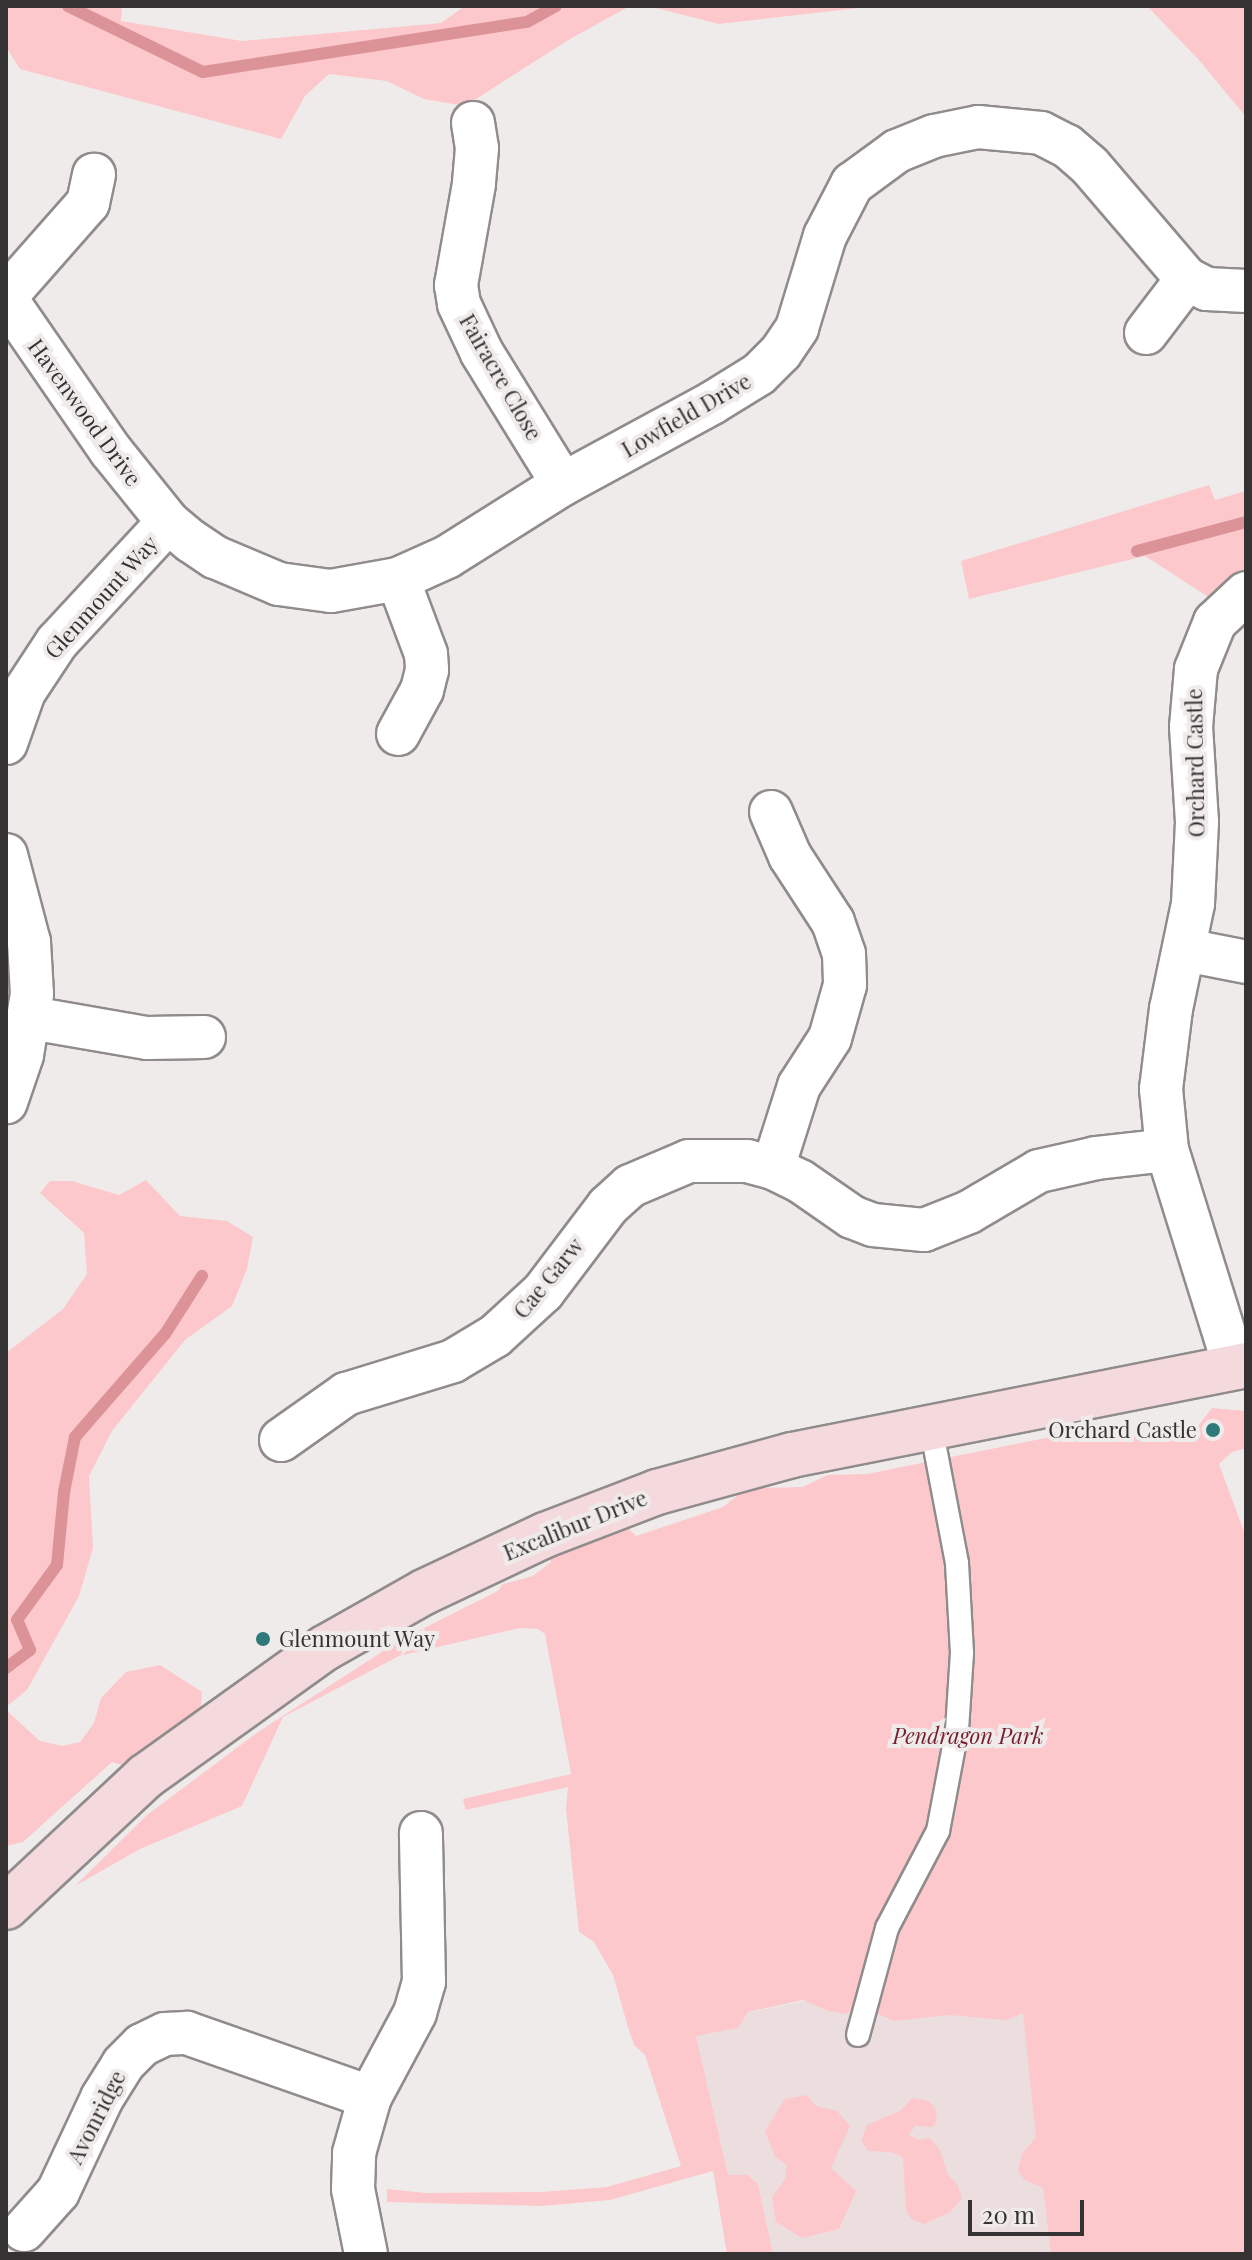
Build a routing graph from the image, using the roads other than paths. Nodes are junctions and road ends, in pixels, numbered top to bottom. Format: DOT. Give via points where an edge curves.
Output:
graph roads {
  1 [pos="473,123"];
  2 [pos="94,175"];
  3 [pos="1187,279"];
  4 [pos="1246,291"];
  5 [pos="6,298"];
  6 [pos="1146,333"];
  7 [pos="563,484"];
  8 [pos="168,522"];
  9 [pos="398,579"];
  10 [pos="1246,593"];
  11 [pos="8,725"];
  12 [pos="398,734"];
  13 [pos="771,812"];
  14 [pos="6,855"];
  15 [pos="1185,950"];
  16 [pos="1246,962"];
  17 [pos="31,1018"];
  18 [pos="204,1037"];
  19 [pos="6,1102"];
  20 [pos="1167,1150"];
  21 [pos="773,1168"];
  22 [pos="1240,1366"];
  23 [pos="931,1427"];
  24 [pos="281,1440"];
  25 [pos="421,1833"];
  26 [pos="6,1906"];
  27 [pos="858,2035"];
  28 [pos="370,2097"];
  29 [pos="24,2230"];
  30 [pos="366,2254"];
  1 -- 7 [label="street, Fairacre Close" via="477,148 456,285 459,304 482,353"];
  2 -- 5 [label="street" via="88,203"];
  3 -- 4 [label="street" via="1207,289"];
  3 -- 6 [label="street"];
  3 -- 7 [label="street, Lowfield Drive" via="1114,192 1067,146 1041,133 1011,128 978,127 934,136 897,151 852,184 825,236 797,328 759,374"];
  5 -- 8 [label="street, Havenwood Drive" via="111,451"];
  7 -- 9 [label="street, Lowfield Drive" via="470,545"];
  8 -- 9 [label="street, Lowfield Drive" via="215,557 279,584 331,591"];
  8 -- 11 [label="street, Glenmount Way" via="57,642"];
  9 -- 12 [label="street" via="427,670"];
  10 -- 15 [label="street, Orchard Castle" via="1215,622 1196,669 1191,727 1197,822"];
  13 -- 21 [label="street" via="790,856 833,922 844,954 845,985 830,1038 799,1086"];
  14 -- 17 [label="street" via="29,942"];
  15 -- 16 [label="street"];
  15 -- 20 [label="street, Orchard Castle" via="1163,1053"];
  17 -- 18 [label="street" via="147,1038"];
  17 -- 19 [label="street"];
  20 -- 21 [label="street, Cae Garw" via="1039,1171 969,1212 924,1230 900,1230 852,1217"];
  20 -- 22 [label="street, Orchard Castle"];
  21 -- 24 [label="street, Cae Garw" via="747,1161 689,1161 630,1186 586,1230 543,1292 495,1336 453,1361 346,1394"];
  22 -- 23 [label="street, Excalibur Drive"];
  23 -- 26 [label="street, Excalibur Drive" via="792,1455 657,1492 584,1518 424,1592 325,1648 209,1728 135,1786"];
  23 -- 27 [label="lane" via="957,1563 962,1653 957,1730 938,1831 887,1928"];
  25 -- 28 [label="street" via="424,1982 415,2013"];
  28 -- 29 [label="street, Avonridge" via="187,2033 165,2034 142,2045 123,2064 58,2192"];
  28 -- 30 [label="street" via="360,2122 353,2189"];
}
